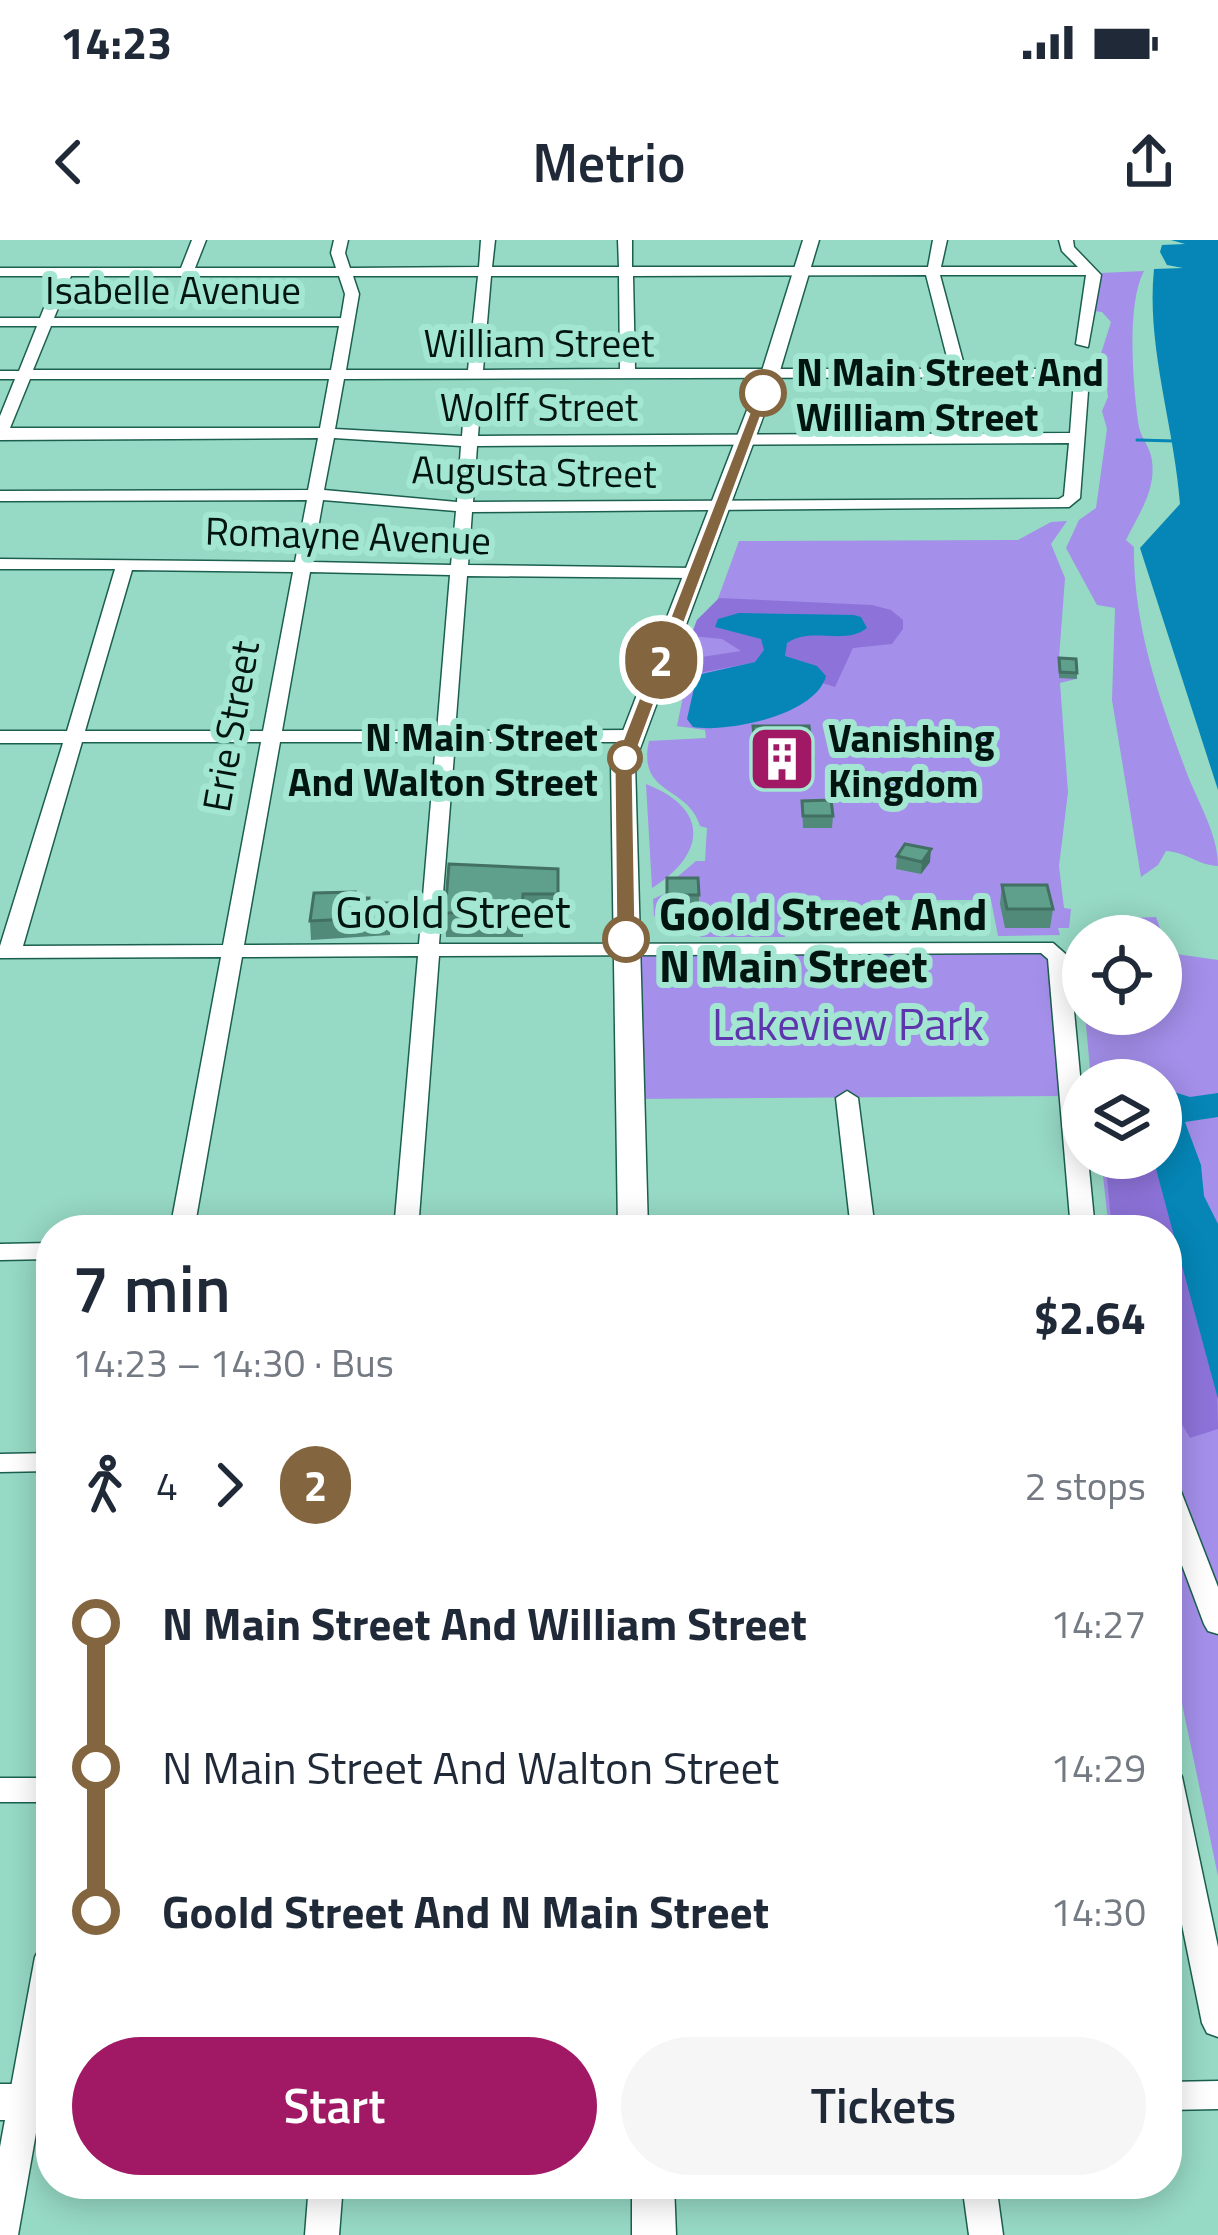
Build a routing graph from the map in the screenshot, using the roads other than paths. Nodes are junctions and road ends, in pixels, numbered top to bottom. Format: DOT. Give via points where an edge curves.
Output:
graph roads {
  1 [pos="199,240"];
  2 [pos="341,240"];
  3 [pos="488,240"];
  4 [pos="625,240"];
  5 [pos="811,240"];
  6 [pos="940,240"];
  7 [pos="1066,240"];
  8 [pos="344,271"];
  9 [pos="483,271"];
  10 [pos="805,271"];
  11 [pos="934,271"];
  12 [pos="1090,271"];
  13 [pos="0,272"];
  14 [pos="66,272"];
  15 [pos="187,272"];
  16 [pos="624,272"];
  17 [pos="0,322"];
  18 [pos="45,322"];
  19 [pos="347,322"];
  20 [pos="1083,344"];
  21 [pos="770,374"];
  22 [pos="959,374"];
  23 [pos="0,375"];
  24 [pos="24,375"];
  25 [pos="337,375"];
  26 [pos="628,375"];
  27 [pos="475,376"];
  28 [pos="472,410"];
  29 [pos="326,433"];
  30 [pos="0,434"];
  31 [pos="1079,438"];
  32 [pos="745,439"];
  33 [pos="469,440"];
  34 [pos="315,495"];
  35 [pos="0,496"];
  36 [pos="720,506"];
  37 [pos="464,507"];
  38 [pos="0,564"];
  39 [pos="125,564"];
  40 [pos="303,564"];
  41 [pos="694,572"];
  42 [pos="458,573"];
  43 [pos="446,735"];
  44 [pos="271,736"];
  45 [pos="632,736"];
  46 [pos="0,737"];
  47 [pos="74,737"];
  48 [pos="626,949"];
  49 [pos="429,950"];
  50 [pos="5,952"];
  51 [pos="232,952"];
  52 [pos="848,1098"];
  53 [pos="185,1215"];
  54 [pos="407,1215"];
  55 [pos="634,1215"];
  56 [pos="861,1215"];
  57 [pos="1082,1215"];
  58 [pos="36,1251"];
  59 [pos="0,1252"];
  60 [pos="0,1462"];
  61 [pos="36,1462"];
  62 [pos="1182,1529"];
  63 [pos="1218,1624"];
  64 [pos="0,1790"];
  65 [pos="36,1790"];
  66 [pos="1182,1849"];
  67 [pos="1218,2023"];
  68 [pos="36,2041"];
  69 [pos="1218,2095"];
  70 [pos="1182,2096"];
  71 [pos="25,2102"];
  72 [pos="325,2199"];
  73 [pos="653,2199"];
  74 [pos="981,2199"];
  75 [pos="1,2235"];
  76 [pos="322,2235"];
  77 [pos="654,2235"];
  78 [pos="986,2235"];
  1 -- 15 [label="street"];
  2 -- 8 [label="street, Erie Street"];
  3 -- 9 [label="street"];
  4 -- 16 [label="street"];
  5 -- 10 [label="main road"];
  6 -- 11 [label="street"];
  7 -- 12 [label="street"];
  8 -- 9 [label="street"];
  8 -- 15 [label="street"];
  8 -- 19 [label="street, Erie Street" via="352,294"];
  9 -- 16 [label="street"];
  9 -- 27 [label="street"];
  10 -- 11 [label="street"];
  10 -- 16 [label="street"];
  10 -- 21 [label="main road"];
  11 -- 12 [label="street"];
  11 -- 22 [label="street"];
  12 -- 20 [label="street"];
  13 -- 14 [label="street"];
  14 -- 15 [label="street"];
  14 -- 18 [label="street"];
  16 -- 26 [label="street"];
  17 -- 18 [label="street, Isabelle Avenue"];
  18 -- 19 [label="street, Isabelle Avenue"];
  18 -- 24 [label="street"];
  19 -- 25 [label="street, Erie Street"];
  21 -- 22 [label="street, William Street"];
  21 -- 26 [label="street, William Street"];
  21 -- 32 [label="main road"];
  22 -- 31 [label="street, William Street" via="1078,375"];
  23 -- 24 [label="street, William Street"];
  24 -- 25 [label="street, William Street"];
  24 -- 30 [label="street"];
  25 -- 27 [label="street, William Street"];
  25 -- 29 [label="street, Erie Street"];
  26 -- 27 [label="street, William Street"];
  28 -- 33 [label="street"];
  29 -- 30 [label="street, Wolff Street"];
  29 -- 33 [label="street, Wolff Street"];
  29 -- 34 [label="street, Erie Street"];
  31 -- 32 [label="street, Wolff Street"];
  31 -- 36 [label="street, Augusta Street" via="1068,503"];
  32 -- 33 [label="street, Wolff Street"];
  32 -- 36 [label="main road"];
  33 -- 37 [label="street"];
  34 -- 35 [label="street, Augusta Street"];
  34 -- 37 [label="street, Augusta Street"];
  34 -- 40 [label="street, Erie Street"];
  36 -- 37 [label="street, Augusta Street"];
  36 -- 41 [label="main road"];
  37 -- 42 [label="street"];
  38 -- 39 [label="street, Romayne Avenue"];
  39 -- 40 [label="street, Romayne Avenue"];
  39 -- 47 [label="street"];
  40 -- 42 [label="street, Romayne Avenue"];
  40 -- 44 [label="street, Erie Street"];
  41 -- 42 [label="street, Romayne Avenue"];
  41 -- 45 [label="main road"];
  42 -- 43 [label="street"];
  43 -- 44 [label="street"];
  43 -- 45 [label="street"];
  43 -- 49 [label="street"];
  44 -- 47 [label="street"];
  44 -- 51 [label="street, Erie Street"];
  45 -- 48 [label="main road" via="622,775"];
  46 -- 47 [label="street"];
  47 -- 50 [label="street"];
  48 -- 49 [label="street, Goold Street"];
  48 -- 55 [label="main road"];
  48 -- 57 [label="street, Goold Street" via="1051,949 1058,957"];
  49 -- 51 [label="street, Goold Street"];
  49 -- 54 [label="street"];
  50 -- 51 [label="street, Goold Street"];
  51 -- 53 [label="street, Erie Street"];
  52 -- 56 [label="street"];
  58 -- 59 [label="street"];
  60 -- 61 [label="street"];
  62 -- 63 [label="street"];
  64 -- 65 [label="street"];
  66 -- 67 [label="street"];
  68 -- 71 [label="street"];
  69 -- 70 [label="street"];
  71 -- 75 [label="street"];
  72 -- 76 [label="street"];
  73 -- 77 [label="main road"];
  74 -- 78 [label="street"];
}
